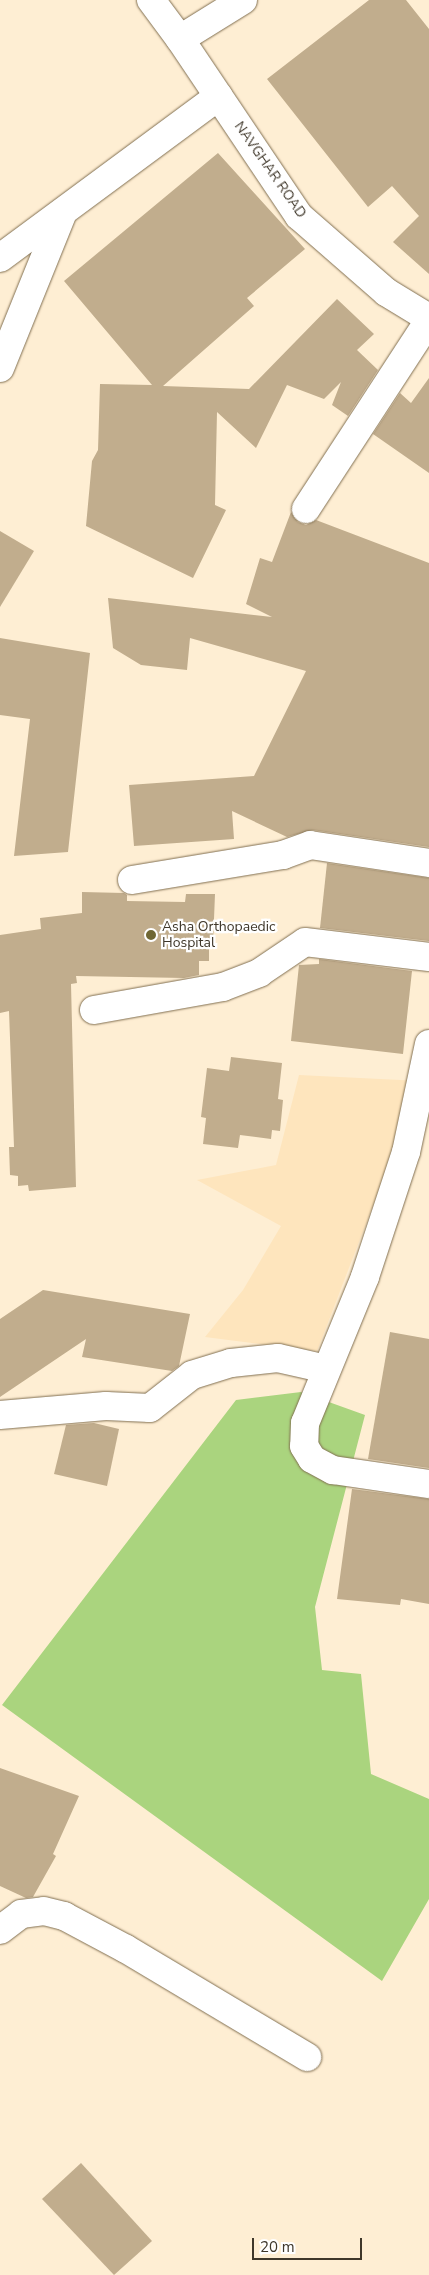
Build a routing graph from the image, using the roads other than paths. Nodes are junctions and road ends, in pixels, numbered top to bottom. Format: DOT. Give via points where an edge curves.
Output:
graph roads {
  1 [pos="151,0"];
  2 [pos="243,0"];
  3 [pos="180,38"];
  4 [pos="219,96"];
  5 [pos="63,212"];
  6 [pos="0,258"];
  7 [pos="429,319"];
  8 [pos="0,368"];
  9 [pos="306,509"];
  10 [pos="429,863"];
  11 [pos="132,880"];
  12 [pos="429,958"];
  13 [pos="94,1010"];
  14 [pos="429,1044"];
  15 [pos="326,1369"];
  16 [pos="0,1415"];
  17 [pos="429,1484"];
  18 [pos="0,1930"];
  19 [pos="307,2057"];
  1 -- 3 [label="street, NAVGHAR ROAD"];
  2 -- 3 [label="street"];
  3 -- 4 [label="street, NAVGHAR ROAD"];
  4 -- 5 [label="street"];
  4 -- 7 [label="street, NAVGHAR ROAD" via="299,216 386,292"];
  5 -- 6 [label="street"];
  5 -- 8 [label="street"];
  7 -- 9 [label="street"];
  10 -- 11 [label="street" via="310,845 283,855"];
  12 -- 13 [label="street" via="305,942 258,973 223,987"];
  14 -- 15 [label="street" via="406,1152 352,1311"];
  15 -- 16 [label="street" via="278,1358 231,1363 192,1375 150,1408 106,1406"];
  15 -- 17 [label="street" via="306,1424 304,1446 312,1460 333,1470"];
  18 -- 19 [label="street" via="21,1914 44,1911 64,1916 126,1949"];
}
